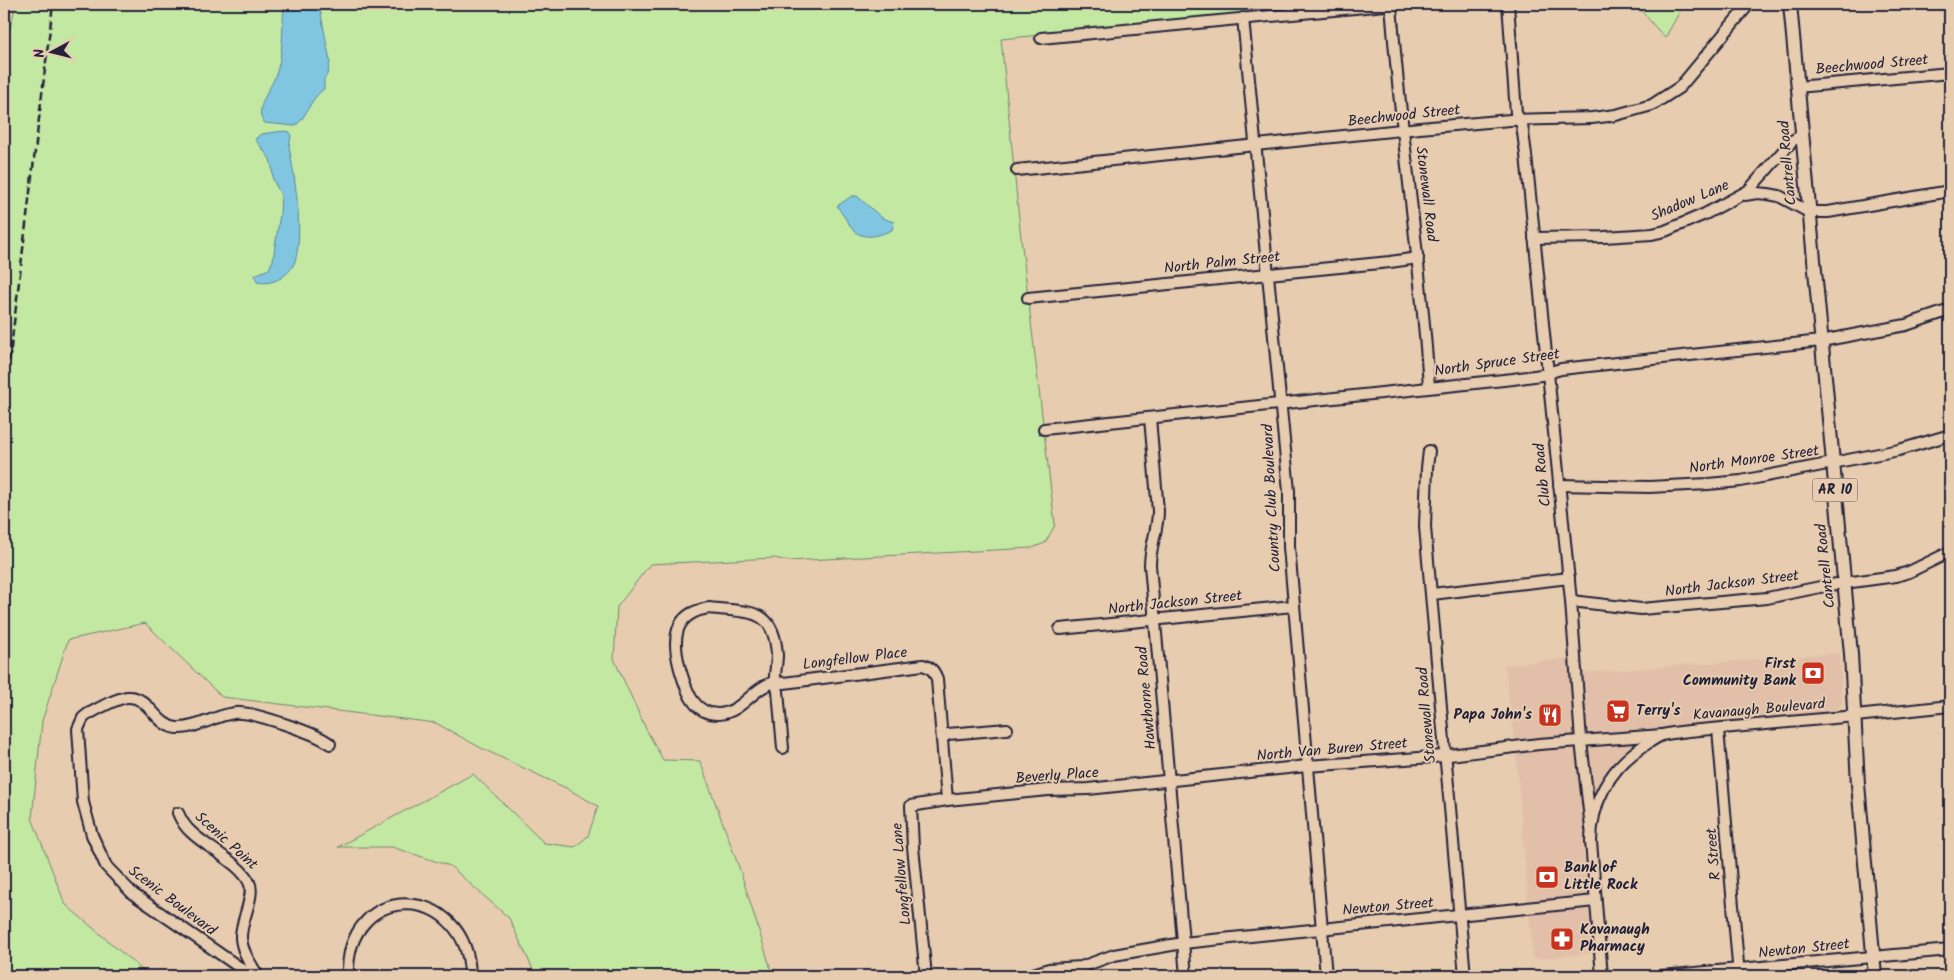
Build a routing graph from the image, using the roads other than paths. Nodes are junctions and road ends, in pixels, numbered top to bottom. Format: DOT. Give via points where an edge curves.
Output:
graph roads {
  1 [pos="1391,4"];
  2 [pos="1396,4"];
  3 [pos="1508,4"];
  4 [pos="1749,4"];
  5 [pos="1790,4"];
  6 [pos="1243,18"];
  7 [pos="1041,38"];
  8 [pos="1950,73"];
  9 [pos="1797,87"];
  10 [pos="1519,120"];
  11 [pos="1402,130"];
  12 [pos="1802,135"];
  13 [pos="1255,146"];
  14 [pos="1017,170"];
  15 [pos="1950,192"];
  16 [pos="1737,197"];
  17 [pos="1809,212"];
  18 [pos="1534,238"];
  19 [pos="1418,258"];
  20 [pos="1268,273"];
  21 [pos="1028,298"];
  22 [pos="1950,310"];
  23 [pos="1822,341"];
  24 [pos="1548,374"];
  25 [pos="1429,387"];
  26 [pos="1281,404"];
  27 [pos="1150,418"];
  28 [pos="1044,429"];
  29 [pos="1950,434"];
  30 [pos="1430,452"];
  31 [pos="1832,464"];
  32 [pos="1559,485"];
  33 [pos="1950,552"];
  34 [pos="1569,578"];
  35 [pos="1844,583"];
  36 [pos="1432,594"];
  37 [pos="1571,601"];
  38 [pos="1293,606"];
  39 [pos="1154,620"];
  40 [pos="1060,629"];
  41 [pos="775,682"];
  42 [pos="1950,706"];
  43 [pos="1856,716"];
  44 [pos="1007,729"];
  45 [pos="1718,729"];
  46 [pos="1662,735"];
  47 [pos="942,738"];
  48 [pos="1581,741"];
  49 [pos="330,744"];
  50 [pos="783,748"];
  51 [pos="1446,755"];
  52 [pos="1307,766"];
  53 [pos="1169,781"];
  54 [pos="947,800"];
  55 [pos="178,813"];
  56 [pos="1591,828"];
  57 [pos="1595,901"];
  58 [pos="1460,916"];
  59 [pos="1322,928"];
  60 [pos="1183,944"];
  61 [pos="1950,950"];
  62 [pos="1874,956"];
  63 [pos="1739,973"];
  64 [pos="252,976"];
  65 [pos="258,976"];
  66 [pos="348,976"];
  67 [pos="470,976"];
  68 [pos="926,976"];
  69 [pos="1027,976"];
  70 [pos="1186,976"];
  71 [pos="1326,976"];
  72 [pos="1466,976"];
  73 [pos="1602,976"];
  74 [pos="1662,976"];
  75 [pos="1875,976"];
  1 -- 2 [label="street"];
  1 -- 6 [label="street"];
  1 -- 11 [label="street, Stonewall Road"];
  3 -- 10 [label="street, Club Road"];
  4 -- 10 [label="street, Beechwood Street" via="1690,77 1652,105 1604,117"];
  5 -- 9 [label="main road, Cantrell Road / AR 10"];
  6 -- 7 [label="street"];
  6 -- 13 [label="street, Country Club Boulevard"];
  8 -- 9 [label="street, Beechwood Street"];
  9 -- 12 [label="main road, Cantrell Road / AR 10"];
  10 -- 11 [label="street, Beechwood Street"];
  10 -- 18 [label="street, Club Road" via="1525,146"];
  11 -- 13 [label="street, Beechwood Street"];
  11 -- 19 [label="street, Stonewall Road"];
  12 -- 16 [label="street, Shadow Lane" via="1792,141 1748,191"];
  12 -- 17 [label="main road, Cantrell Road / AR 10"];
  13 -- 14 [label="street, Beechwood Street"];
  13 -- 20 [label="street, Country Club Boulevard"];
  15 -- 17 [label="street" via="1828,212"];
  16 -- 17 [label="street" via="1757,193 1779,196"];
  16 -- 18 [label="street, Shadow Lane" via="1690,221 1652,234"];
  17 -- 23 [label="main road, Cantrell Road / AR 10"];
  18 -- 24 [label="street, Club Road"];
  19 -- 20 [label="street, North Palm Street"];
  19 -- 25 [label="street, Stonewall Road"];
  20 -- 21 [label="street, North Palm Street"];
  20 -- 26 [label="street, Country Club Boulevard"];
  22 -- 23 [label="street, North Spruce Street" via="1906,325"];
  23 -- 24 [label="street, North Spruce Street" via="1561,369"];
  23 -- 31 [label="main road, Cantrell Road / AR 10"];
  24 -- 25 [label="street, North Spruce Street"];
  24 -- 32 [label="street, Club Road"];
  25 -- 26 [label="street, North Spruce Street"];
  26 -- 27 [label="street, North Spruce Street"];
  26 -- 38 [label="street, Country Club Boulevard" via="1289,491"];
  27 -- 28 [label="street, North Spruce Street"];
  27 -- 39 [label="street, Hawthorne Road" via="1158,511 1150,558"];
  29 -- 31 [label="street, North Monroe Street" via="1912,447"];
  30 -- 36 [label="street, Stonewall Road" via="1425,527"];
  31 -- 32 [label="street, North Monroe Street" via="1708,484 1649,487"];
  31 -- 35 [label="main road, Cantrell Road / AR 10"];
  32 -- 34 [label="street, Club Road"];
  33 -- 35 [label="street, North Jackson Street" via="1896,576"];
  34 -- 36 [label="street"];
  34 -- 37 [label="street, Club Road"];
  35 -- 37 [label="street, North Jackson Street" via="1767,598 1676,607 1641,609"];
  35 -- 43 [label="main road, Cantrell Road / AR 10"];
  36 -- 51 [label="street, Stonewall Road"];
  37 -- 48 [label="street, Club Road"];
  38 -- 39 [label="street, North Jackson Street"];
  38 -- 52 [label="street, Country Club Boulevard"];
  39 -- 40 [label="street, North Jackson Street"];
  39 -- 53 [label="street, Hawthorne Road"];
  41 -- 41 [label="street" via="766,685 742,706 725,713 699,707 686,692 677,658 675,640 681,623 693,612 709,608 752,613 764,618 774,633"];
  41 -- 47 [label="street, Longfellow Place" via="928,667 937,679"];
  41 -- 50 [label="street"];
  42 -- 43 [label="street, Kavanaugh Boulevard"];
  43 -- 45 [label="street, Kavanaugh Boulevard"];
  43 -- 62 [label="main road, Cantrell Road / AR 10" via="1858,784"];
  44 -- 47 [label="street" via="948,734"];
  45 -- 46 [label="street, Kavanaugh Boulevard"];
  45 -- 63 [label="street, R Street"];
  46 -- 48 [label="street, North Van Buren Street"];
  46 -- 56 [label="street, Kavanaugh Boulevard" via="1636,751 1614,772 1595,808"];
  47 -- 54 [label="street, Longfellow Place"];
  48 -- 51 [label="street, North Van Buren Street"];
  48 -- 56 [label="street, Club Road"];
  49 -- 64 [label="street, Scenic Boulevard" via="313,734 240,712 189,727 174,728 163,723 139,700 128,697 88,714 78,729 84,802 92,835 106,866 133,894"];
  51 -- 52 [label="street, North Van Buren Street"];
  51 -- 58 [label="street, Stonewall Road"];
  52 -- 53 [label="street, North Van Buren Street"];
  52 -- 59 [label="street, Country Club Boulevard"];
  53 -- 54 [label="street, Beverly Place"];
  53 -- 60 [label="street, Hawthorne Road"];
  54 -- 68 [label="street, Longfellow Lane" via="911,806"];
  55 -- 65 [label="street, Scenic Point" via="190,832 249,881 241,939 246,957"];
  56 -- 57 [label="street, Kavanaugh Boulevard"];
  57 -- 58 [label="street, Newton Street"];
  57 -- 73 [label="street, Kavanaugh Boulevard"];
  58 -- 59 [label="street, Newton Street"];
  58 -- 72 [label="street, Stonewall Road"];
  59 -- 60 [label="street, Newton Street"];
  59 -- 71 [label="street, Country Club Boulevard"];
  60 -- 69 [label="street" via="1114,955 1081,967 1049,969"];
  60 -- 70 [label="street, Hawthorne Road"];
  61 -- 62 [label="street, Newton Street"];
  62 -- 63 [label="street, Newton Street"];
  62 -- 75 [label="main road, Cantrell Road / AR 10"];
  63 -- 74 [label="street, Newton Street"];
  66 -- 67 [label="street" via="350,950 360,927 371,916 403,904 419,905 437,912 455,927 465,946"];
}
